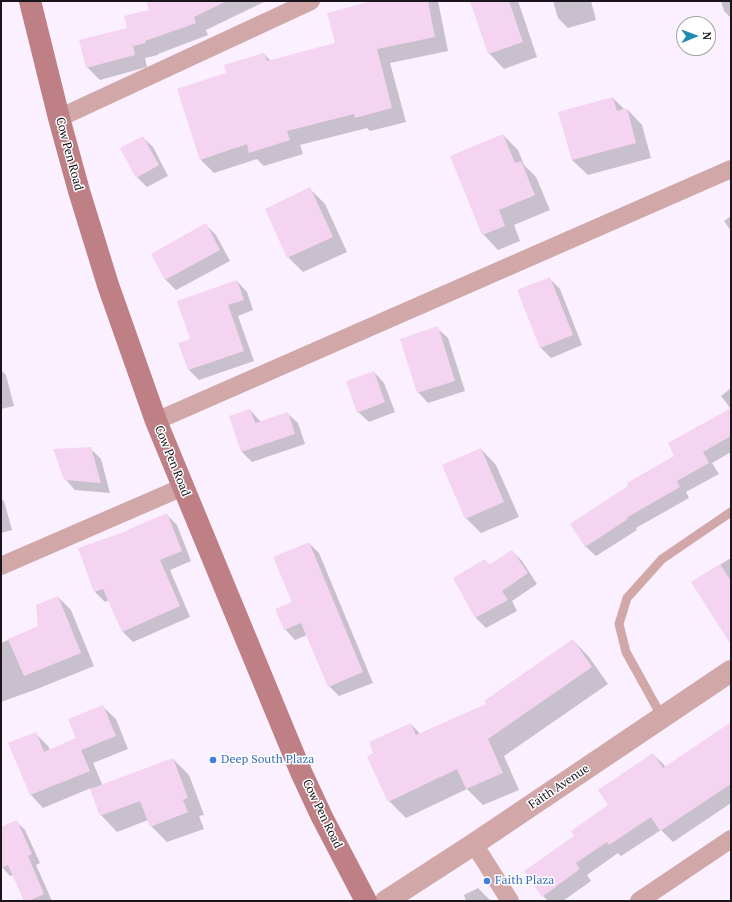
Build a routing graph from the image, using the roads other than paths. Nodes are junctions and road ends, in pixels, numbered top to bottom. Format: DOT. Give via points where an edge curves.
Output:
graph roads {
  1 [pos="30,1"];
  2 [pos="311,1"];
  3 [pos="59,118"];
  4 [pos="731,169"];
  5 [pos="156,421"];
  6 [pos="182,487"];
  7 [pos="731,512"];
  8 [pos="1,566"];
  9 [pos="731,671"];
  10 [pos="662,717"];
  11 [pos="731,840"];
  12 [pos="474,844"];
  13 [pos="366,901"];
  14 [pos="386,901"];
  15 [pos="510,901"];
  16 [pos="639,901"];
  1 -- 3 [label="main road, Cow Pen Road"];
  2 -- 3 [label="street"];
  3 -- 5 [label="main road, Cow Pen Road" via="108,285"];
  4 -- 5 [label="street"];
  5 -- 6 [label="main road, Cow Pen Road"];
  6 -- 8 [label="street"];
  6 -- 13 [label="main road, Cow Pen Road" via="301,772"];
  7 -- 10 [label="lane" via="662,559 627,598 619,624 626,652"];
  9 -- 10 [label="street, Faith Avenue"];
  10 -- 12 [label="street, Faith Avenue"];
  11 -- 16 [label="street"];
  12 -- 14 [label="street, Faith Avenue"];
  12 -- 15 [label="street"];
}
